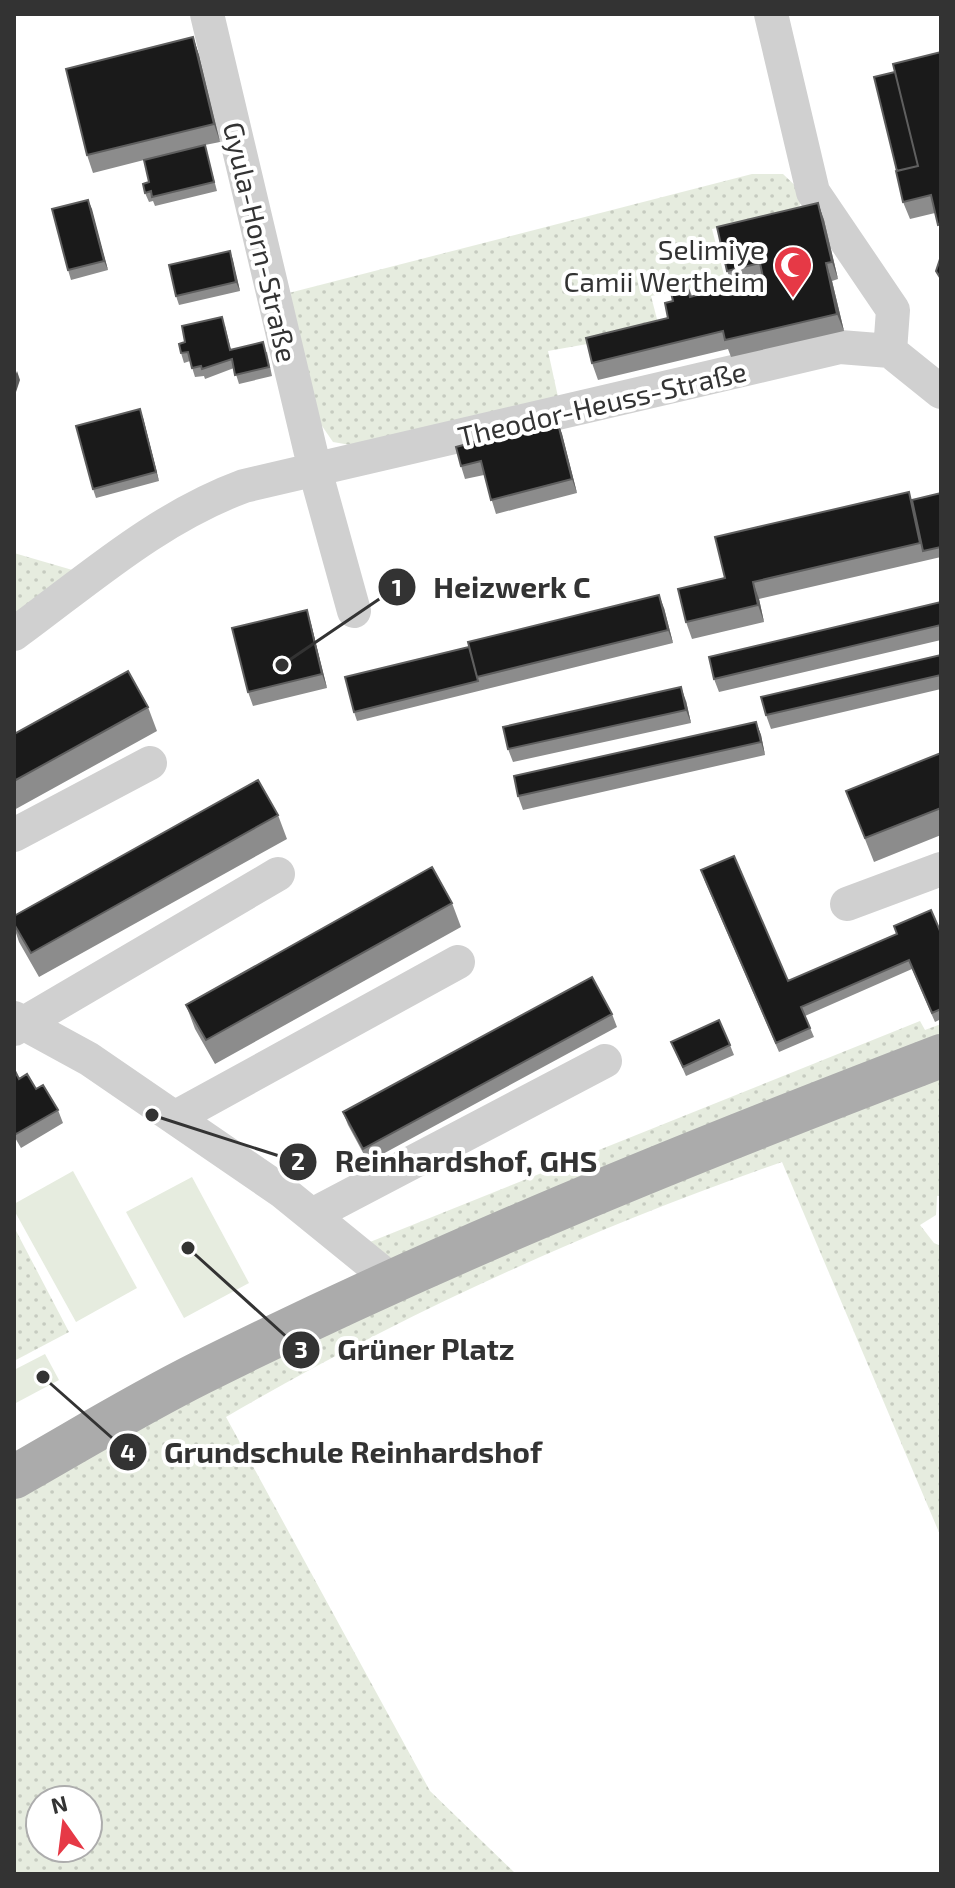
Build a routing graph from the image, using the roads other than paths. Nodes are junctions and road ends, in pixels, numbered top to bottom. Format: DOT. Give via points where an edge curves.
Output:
graph roads {
  1 [pos="207,14"];
  2 [pos="771,14"];
  3 [pos="890,351"];
  4 [pos="941,392"];
  5 [pos="315,470"];
  6 [pos="354,611"];
  7 [pos="14,634"];
  8 [pos="150,763"];
  9 [pos="14,835"];
  10 [pos="941,869"];
  11 [pos="278,874"];
  12 [pos="847,904"];
  13 [pos="458,962"];
  14 [pos="16,1023"];
  15 [pos="941,1056"];
  16 [pos="605,1061"];
  17 [pos="176,1117"];
  18 [pos="312,1215"];
  19 [pos="395,1283"];
  20 [pos="14,1477"];
  1 -- 5 [label="street, Gyula-Horn-Straße"];
  2 -- 3 [label="street" via="813,192 893,310"];
  3 -- 4 [label="street"];
  3 -- 5 [label="street, Theodor-Heuss-Straße" via="840,347"];
  5 -- 6 [label="street"];
  5 -- 7 [label="street, Theodor-Heuss-Straße" via="244,486 191,507"];
  8 -- 9 [label="street"];
  10 -- 12 [label="street"];
  11 -- 14 [label="street"];
  13 -- 17 [label="street"];
  14 -- 17 [label="street" via="89,1059"];
  15 -- 19 [label="main road" via="674,1159"];
  16 -- 18 [label="street"];
  17 -- 18 [label="street"];
  18 -- 19 [label="street"];
  19 -- 20 [label="main road" via="198,1374"];
}
